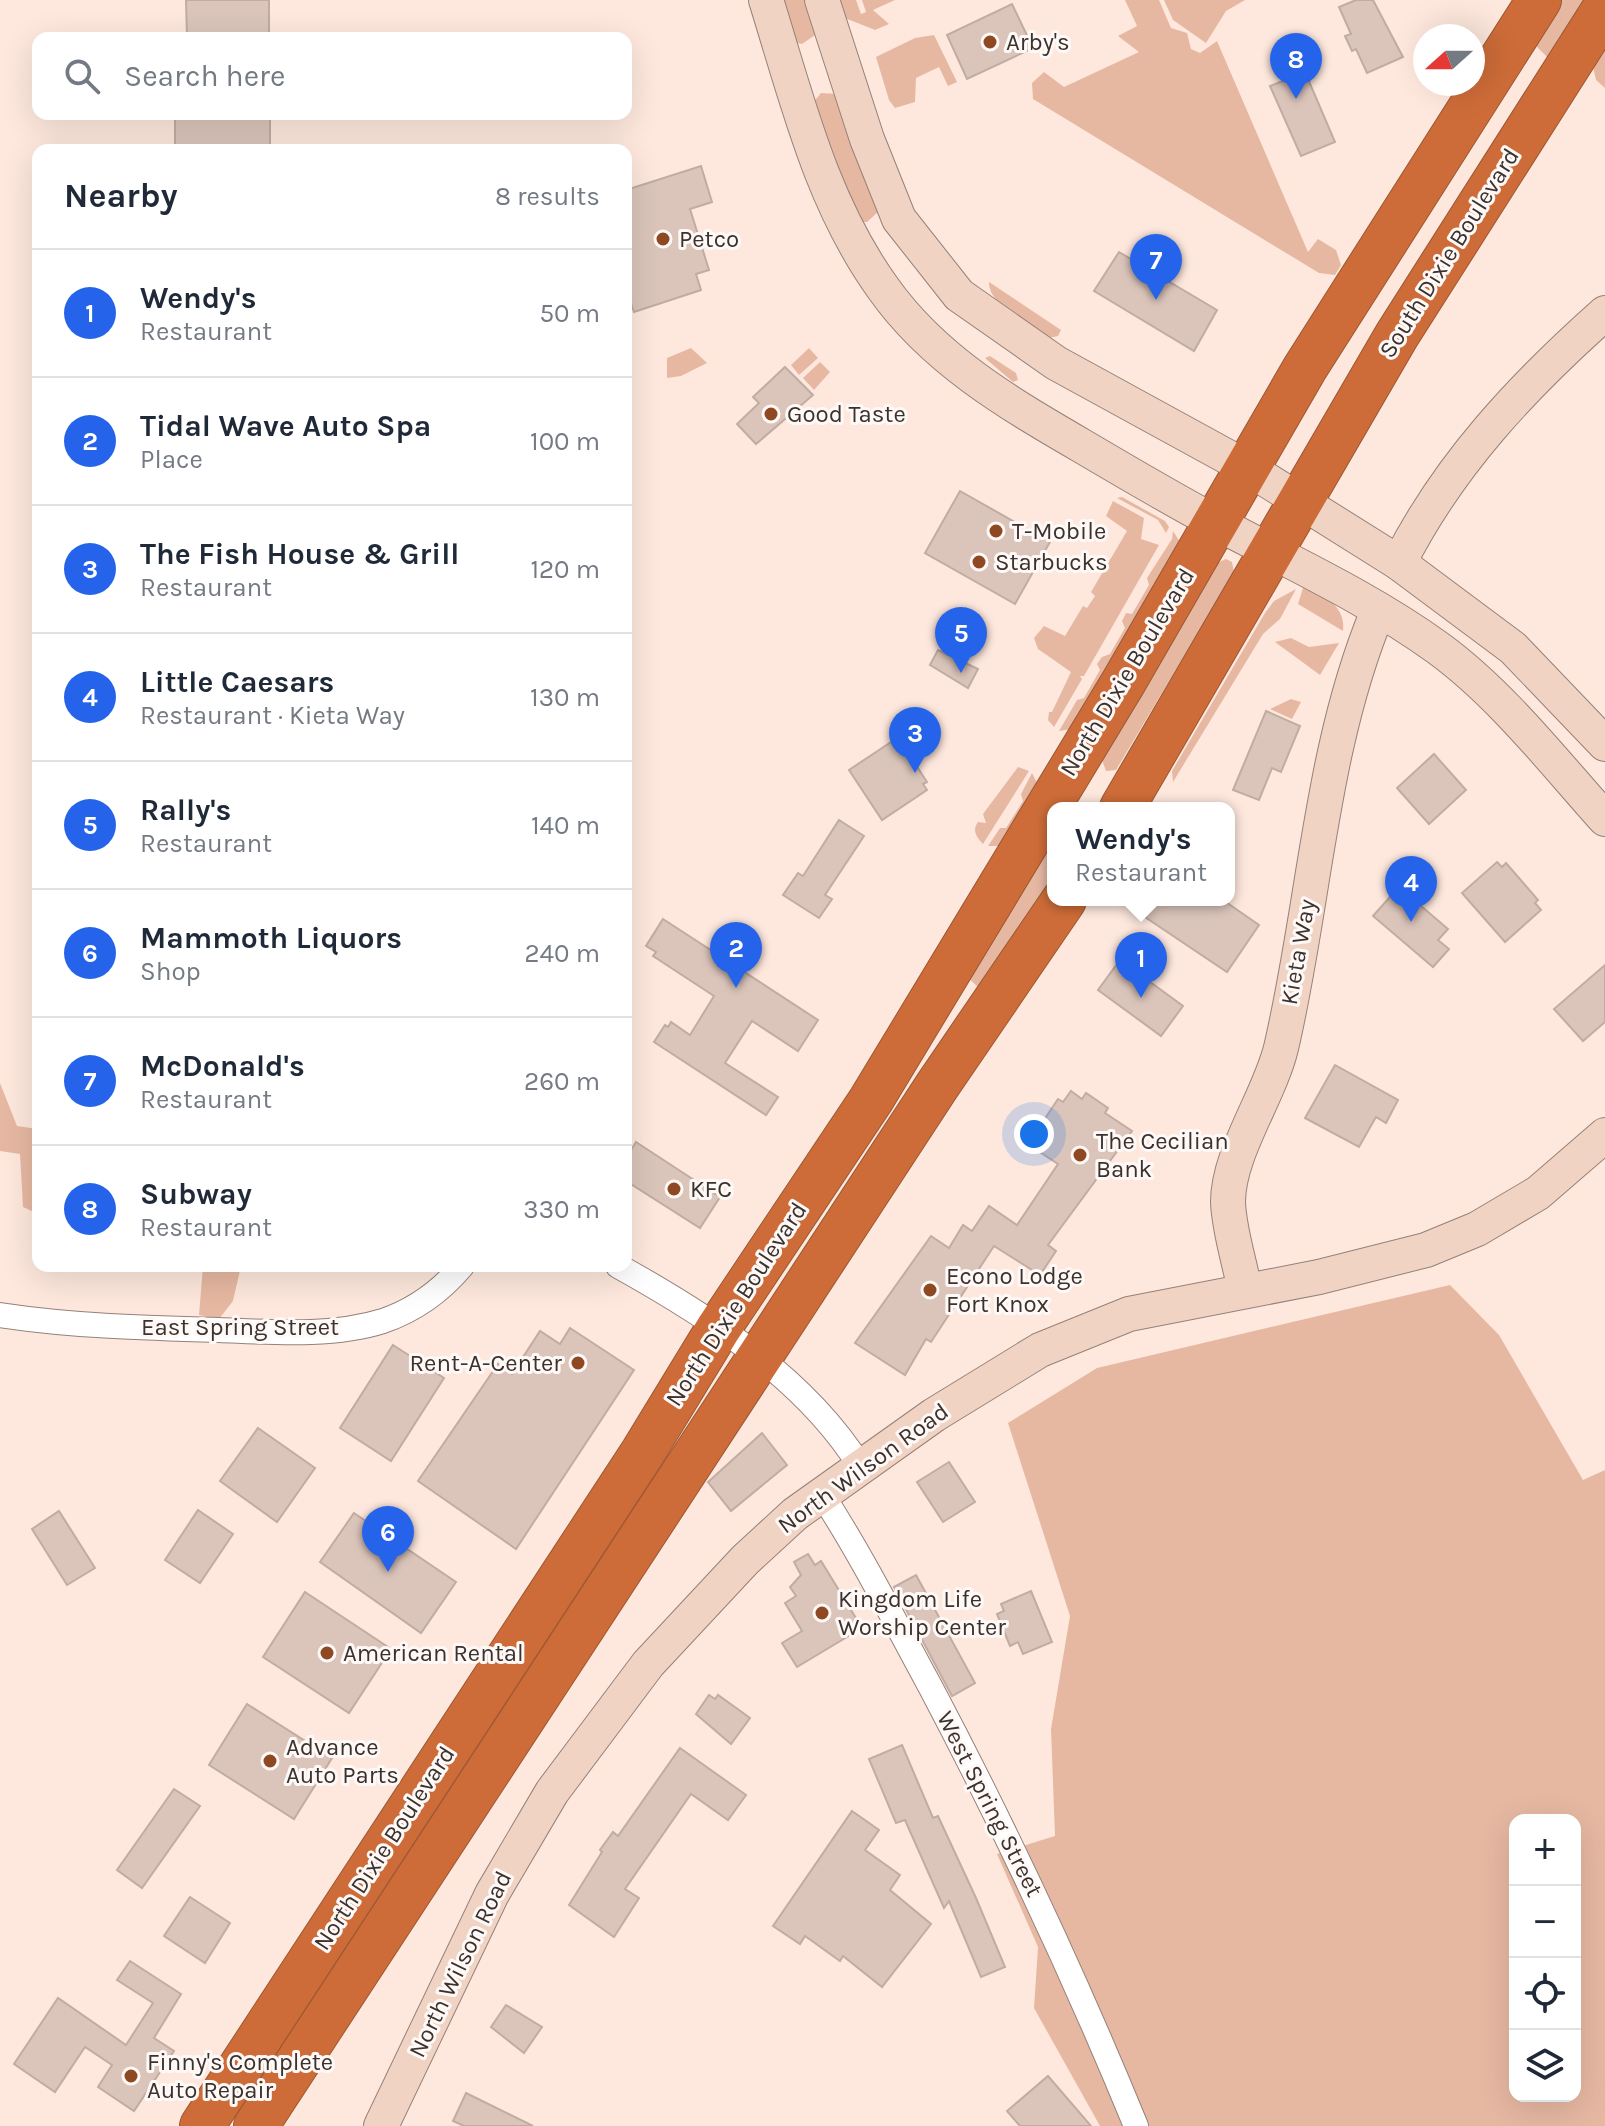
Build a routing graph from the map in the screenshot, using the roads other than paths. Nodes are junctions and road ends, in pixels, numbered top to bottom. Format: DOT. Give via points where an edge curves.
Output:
graph roads {
  1 [pos="766,0"];
  2 [pos="822,0"];
  3 [pos="1539,0"];
  4 [pos="1605,8"];
  5 [pos="1605,313"];
  6 [pos="1246,467"];
  7 [pos="1301,503"];
  8 [pos="1215,522"];
  9 [pos="1274,551"];
  10 [pos="1399,563"];
  11 [pos="1378,611"];
  12 [pos="1605,744"];
  13 [pos="1049,802"];
  14 [pos="1126,802"];
  15 [pos="1047,806"];
  16 [pos="1605,819"];
  17 [pos="1060,906"];
  18 [pos="1605,1135"];
  19 [pos="455,1272"];
  20 [pos="629,1272"];
  21 [pos="1245,1291"];
  22 [pos="0,1315"];
  23 [pos="718,1329"];
  24 [pos="759,1360"];
  25 [pos="860,1466"];
  26 [pos="821,1493"];
  27 [pos="202,2126"];
  28 [pos="256,2126"];
  29 [pos="381,2126"];
  30 [pos="1136,2126"];
  1 -- 8 [label="main road" via="833,201 865,261 904,314 976,381"];
  2 -- 6 [label="main road" via="882,183 899,219 939,274 989,320 1056,363"];
  3 -- 6 [label="highway"];
  4 -- 7 [label="highway, South Dixie Boulevard" via="1414,308"];
  5 -- 10 [label="main road" via="1496,419 1459,463"];
  6 -- 7 [label="main road"];
  6 -- 8 [label="highway, North Dixie Boulevard"];
  7 -- 9 [label="highway"];
  7 -- 10 [label="main road"];
  8 -- 9 [label="main road"];
  8 -- 13 [label="highway, North Dixie Boulevard"];
  9 -- 11 [label="main road"];
  9 -- 14 [label="highway"];
  10 -- 12 [label="main road" via="1513,648"];
  11 -- 16 [label="main road" via="1439,649 1512,717"];
  11 -- 21 [label="main road, Kieta Way" via="1364,644 1320,815 1280,1050 1233,1166 1228,1203"];
  15 -- 23 [label="highway, North Dixie Boulevard" via="838,1152"];
  17 -- 24 [label="highway, North Dixie Boulevard"];
  18 -- 21 [label="main road, North Wilson Road" via="1538,1193 1477,1229 1426,1250"];
  19 -- 22 [label="street, East Spring Street" via="420,1304 359,1327 287,1332 101,1327"];
  20 -- 23 [label="street"];
  21 -- 25 [label="main road, North Wilson Road" via="1129,1314 1040,1350"];
  23 -- 24 [label="street"];
  23 -- 27 [label="highway, North Dixie Boulevard" via="635,1465"];
  24 -- 25 [label="street" via="822,1412"];
  24 -- 28 [label="highway, North Dixie Boulevard"];
  25 -- 26 [label="main road, North Wilson Road"];
  26 -- 29 [label="main road, North Wilson Road" via="745,1560 648,1664 552,1792 492,1894"];
  26 -- 30 [label="street, West Spring Street" via="873,1576 994,1808 1060,1944"];
}
